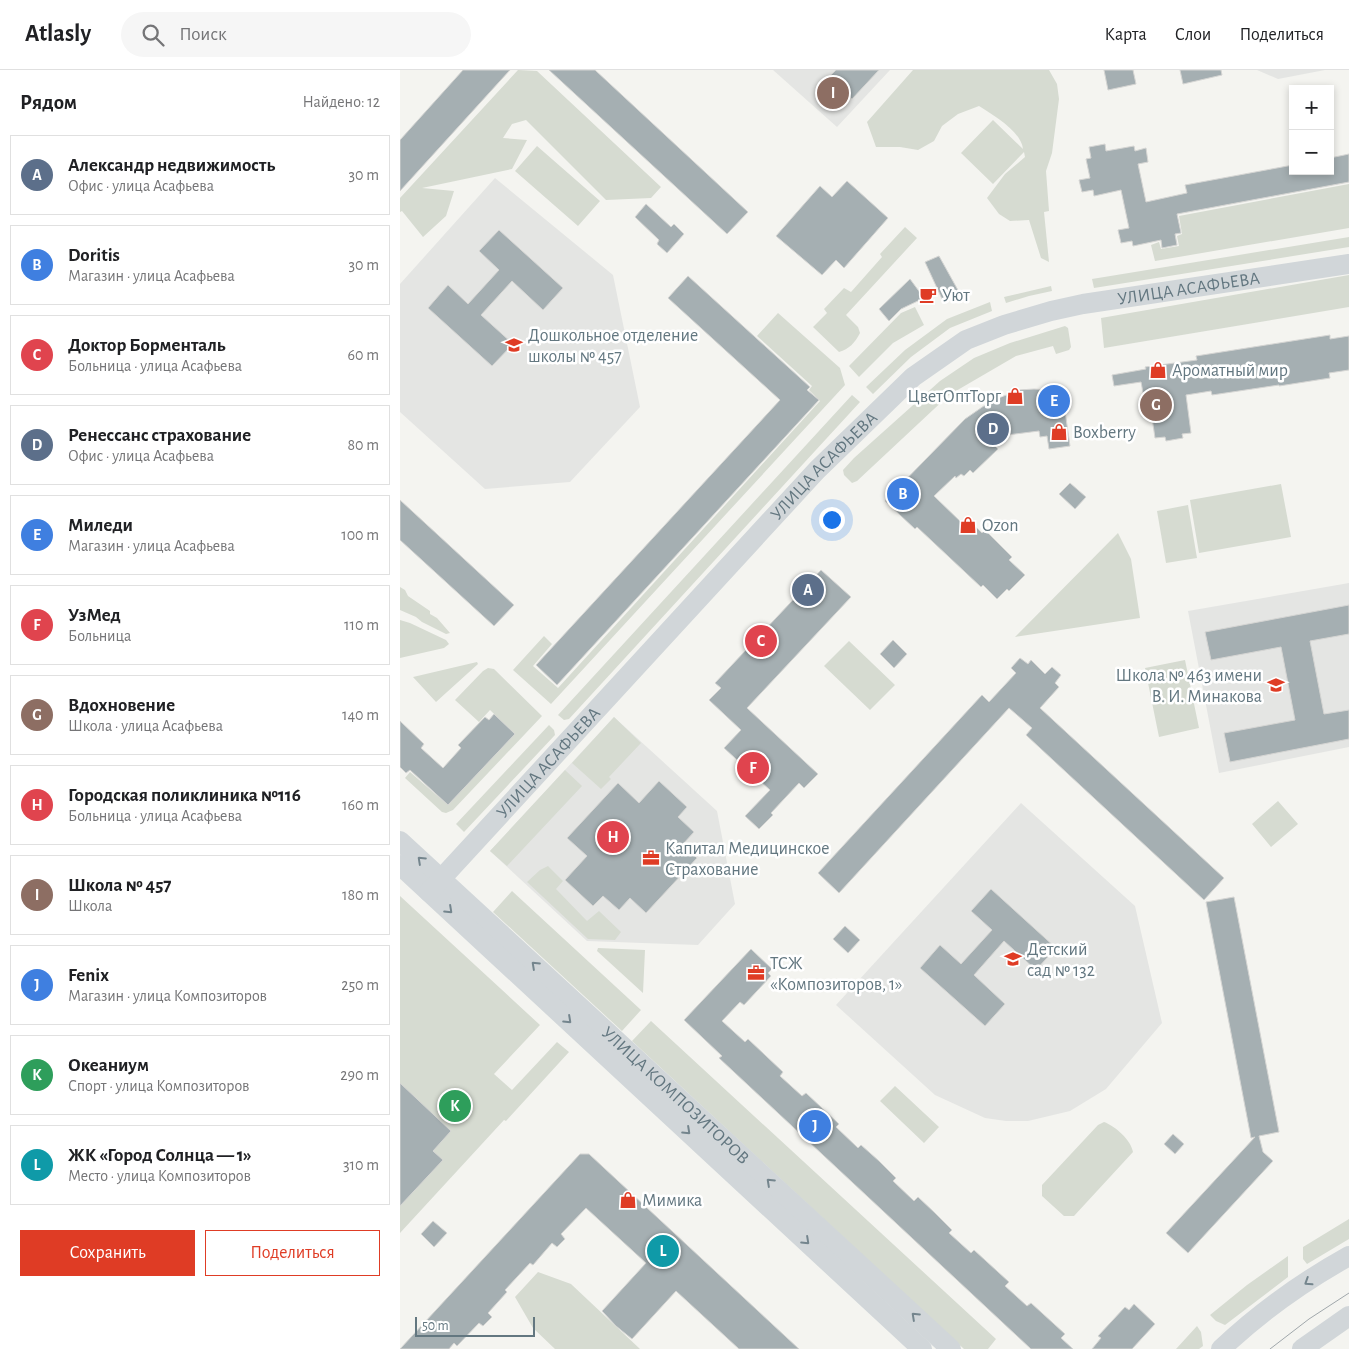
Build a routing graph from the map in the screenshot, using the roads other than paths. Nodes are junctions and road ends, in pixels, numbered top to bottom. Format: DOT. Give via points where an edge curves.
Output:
graph roads {
  1 [pos="1349,264"];
  2 [pos="400,841"];
  3 [pos="400,865"];
  4 [pos="435,885"];
  5 [pos="1349,1256"];
  6 [pos="1349,1316"];
  7 [pos="922,1349"];
  8 [pos="951,1349"];
  9 [pos="1221,1349"];
  10 [pos="1302,1349"];
  1 -- 4 [label="street, УЛИЦА АСАФЬЕВА" via="1083,304 1004,325 966,340 913,377 817,470"];
  4 -- 2 [label="street, УЛИЦА КОМПОЗИТОРОВ, one-way"];
  3 -- 4 [label="street, УЛИЦА КОМПОЗИТОРОВ"];
  4 -- 7 [label="street, УЛИЦА КОМПОЗИТОРОВ, one-way"];
  8 -- 4 [label="street, УЛИЦА КОМПОЗИТОРОВ, one-way"];
  5 -- 9 [label="street, one-way" via="1274,1305"];
  6 -- 10 [label="street"];
}
